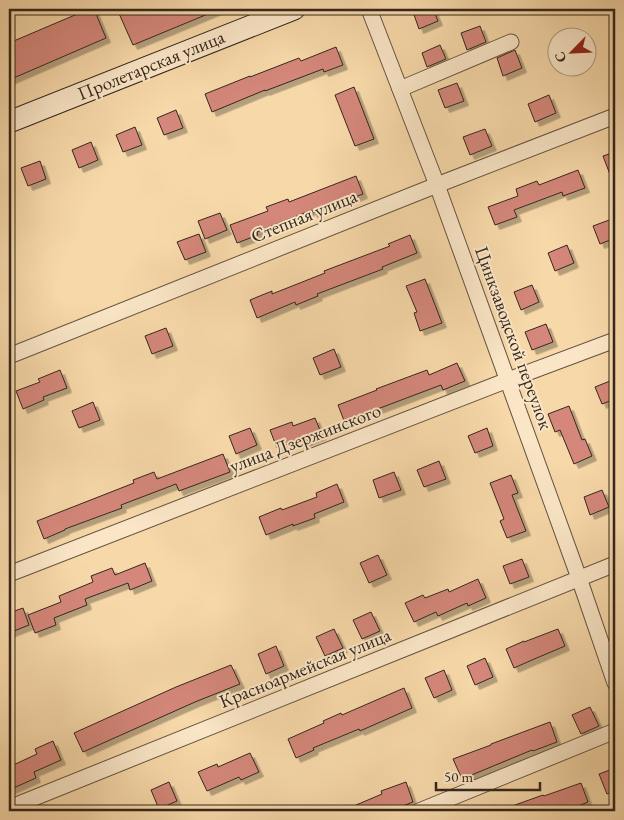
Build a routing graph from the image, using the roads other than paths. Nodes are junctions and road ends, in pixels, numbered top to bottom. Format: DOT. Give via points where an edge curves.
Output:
graph roads {
  1 [pos="294,9"];
  2 [pos="368,9"];
  3 [pos="511,42"];
  4 [pos="400,89"];
  5 [pos="615,116"];
  6 [pos="9,122"];
  7 [pos="437,185"];
  8 [pos="615,340"];
  9 [pos="9,356"];
  10 [pos="508,380"];
  11 [pos="615,564"];
  12 [pos="9,574"];
  13 [pos="580,578"];
  14 [pos="615,683"];
  15 [pos="615,731"];
  16 [pos="9,808"];
  17 [pos="419,811"];
  1 -- 6 [label="main road, Пролетарская улица"];
  2 -- 4 [label="street, Цинкзаводской переулок"];
  3 -- 4 [label="street"];
  4 -- 7 [label="street, Цинкзаводской переулок"];
  5 -- 7 [label="street, Степная улица"];
  7 -- 9 [label="street, Степная улица"];
  7 -- 10 [label="street, Цинкзаводской переулок"];
  8 -- 10 [label="street, улица Дзержинского"];
  10 -- 12 [label="street, улица Дзержинского"];
  10 -- 13 [label="street, Цинкзаводской переулок"];
  11 -- 13 [label="street, Красноармейская улица"];
  13 -- 14 [label="street, Цинкзаводской переулок"];
  13 -- 16 [label="street, Красноармейская улица"];
  15 -- 17 [label="street"];
}
